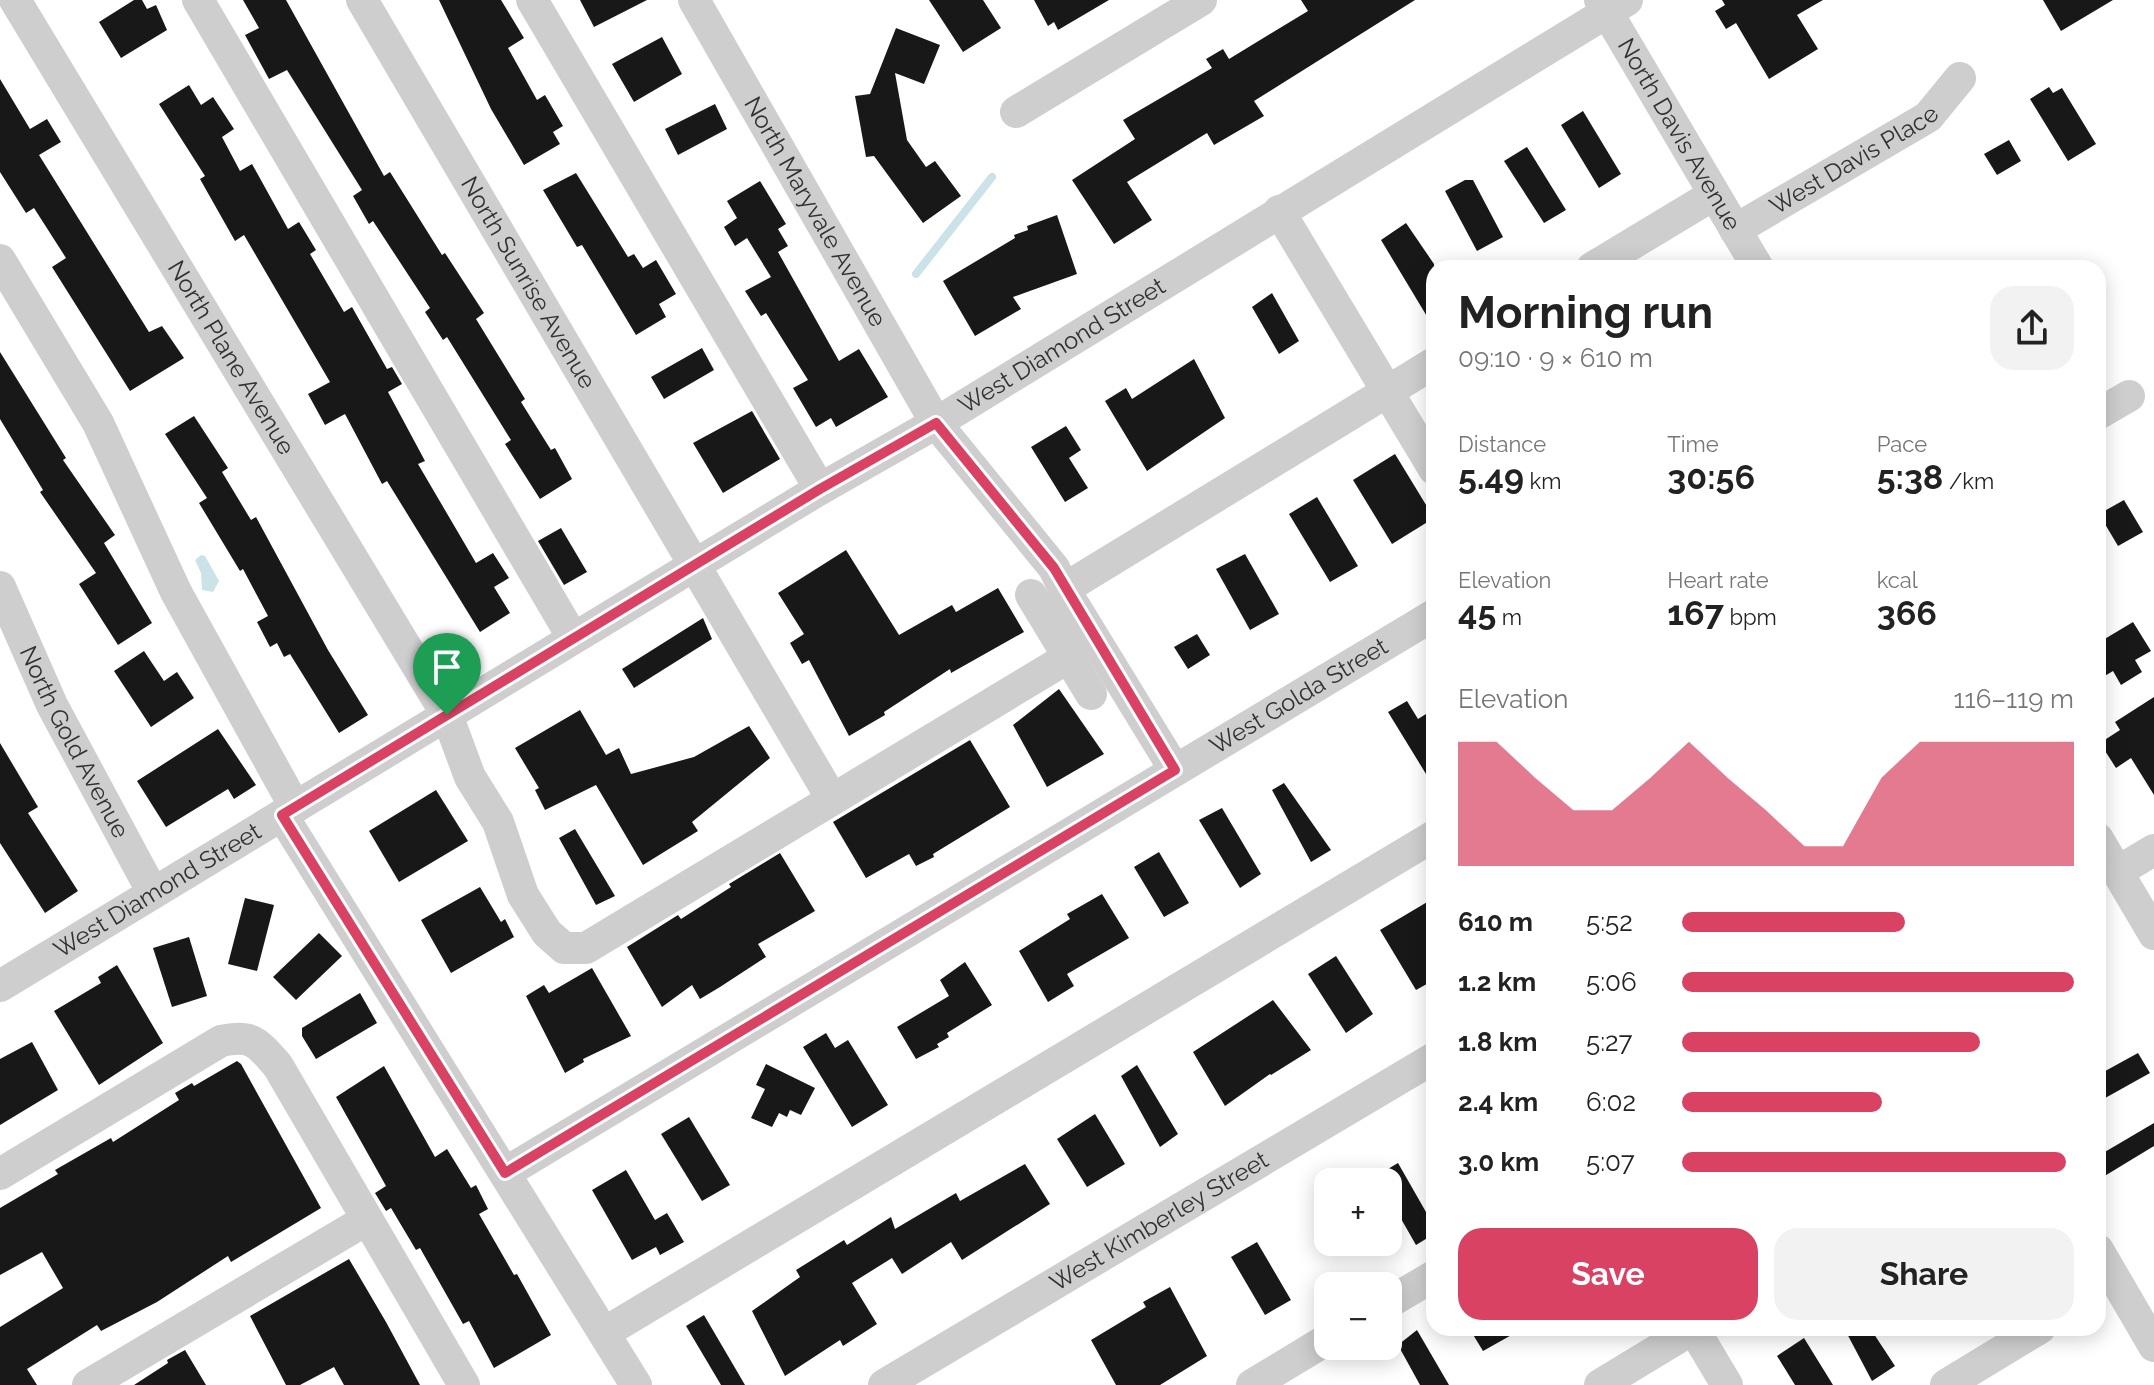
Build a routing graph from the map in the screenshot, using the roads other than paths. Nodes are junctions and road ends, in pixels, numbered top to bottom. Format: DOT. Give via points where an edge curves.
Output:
graph roads {
  1 [pos="15,0"];
  2 [pos="198,0"];
  3 [pos="362,0"];
  4 [pos="532,0"];
  5 [pos="694,0"];
  6 [pos="1201,0"];
  7 [pos="1611,4"];
  8 [pos="1960,78"];
  9 [pos="1016,112"];
  10 [pos="1713,195"];
  11 [pos="1279,211"];
  12 [pos="1735,230"];
  13 [pos="0,260"];
  14 [pos="1605,260"];
  15 [pos="1753,260"];
  16 [pos="1426,368"];
  17 [pos="1388,391"];
  18 [pos="2129,396"];
  19 [pos="2106,409"];
  20 [pos="936,423"];
  21 [pos="1426,455"];
  22 [pos="820,489"];
  23 [pos="694,565"];
  24 [pos="0,587"];
  25 [pos="1064,589"];
  26 [pos="1031,595"];
  27 [pos="1426,620"];
  28 [pos="573,638"];
  29 [pos="1069,657"];
  30 [pos="1091,694"];
  31 [pos="447,715"];
  32 [pos="1175,770"];
  33 [pos="832,799"];
  34 [pos="288,811"];
  35 [pos="1426,841"];
  36 [pos="2154,850"];
  37 [pos="2106,853"];
  38 [pos="2117,872"];
  39 [pos="153,893"];
  40 [pos="2154,934"];
  41 [pos="0,986"];
  42 [pos="1426,1063"];
  43 [pos="505,1173"];
  44 [pos="0,1174"];
  45 [pos="366,1220"];
  46 [pos="1426,1281"];
  47 [pos="2107,1287"];
  48 [pos="1402,1295"];
  49 [pos="604,1333"];
  50 [pos="1680,1336"];
  51 [pos="1698,1336"];
  52 [pos="2027,1336"];
  53 [pos="2154,1346"];
  54 [pos="1314,1347"];
  55 [pos="88,1385"];
  56 [pos="464,1385"];
  57 [pos="636,1385"];
  58 [pos="884,1385"];
  59 [pos="1252,1385"];
  60 [pos="1600,1385"];
  61 [pos="1727,1385"];
  62 [pos="1946,1385"];
  1 -- 31 [label="street, North Plane Avenue"];
  2 -- 28 [label="street"];
  3 -- 23 [label="street, North Sunrise Avenue"];
  4 -- 22 [label="street"];
  5 -- 20 [label="street, North Maryvale Avenue"];
  6 -- 9 [label="street"];
  7 -- 10 [label="street, North Davis Avenue"];
  7 -- 11 [label="street, West Diamond Street"];
  8 -- 12 [label="street, West Davis Place" via="1928,117"];
  10 -- 12 [label="street, North Davis Avenue"];
  10 -- 14 [label="street"];
  11 -- 17 [label="street"];
  11 -- 20 [label="street, West Diamond Street"];
  12 -- 15 [label="street, North Davis Avenue"];
  13 -- 34 [label="street" via="98,423 176,592"];
  16 -- 17 [label="street"];
  17 -- 21 [label="street"];
  17 -- 25 [label="street"];
  18 -- 19 [label="street"];
  20 -- 22 [label="street, West Diamond Street"];
  20 -- 25 [label="street, North Maryvale Avenue" via="1054,568"];
  22 -- 23 [label="street, West Diamond Street"];
  23 -- 28 [label="street, West Diamond Street"];
  23 -- 33 [label="street, North Sunrise Avenue"];
  24 -- 39 [label="street, North Gold Avenue" via="52,705"];
  25 -- 32 [label="street, North Maryvale Avenue"];
  26 -- 29 [label="street"];
  27 -- 32 [label="street, West Golda Street"];
  28 -- 31 [label="street, West Diamond Street"];
  29 -- 30 [label="street"];
  29 -- 33 [label="street"];
  31 -- 33 [label="street, North Plane Avenue" via="470,777 498,822 523,895 547,933 564,948 586,948"];
  31 -- 34 [label="street, West Diamond Street"];
  32 -- 43 [label="street, West Golda Street"];
  34 -- 39 [label="street, West Diamond Street"];
  34 -- 43 [label="street"];
  35 -- 49 [label="street"];
  36 -- 38 [label="street"];
  37 -- 38 [label="street"];
  38 -- 40 [label="street"];
  39 -- 41 [label="street, West Diamond Street"];
  42 -- 58 [label="street, West Kimberley Street"];
  43 -- 49 [label="street"];
  44 -- 45 [label="street" via="221,1041 241,1037 261,1046 278,1066"];
  45 -- 55 [label="street"];
  45 -- 56 [label="street"];
  46 -- 48 [label="street"];
  47 -- 53 [label="street"];
  49 -- 57 [label="street"];
  50 -- 60 [label="street"];
  51 -- 61 [label="street"];
  52 -- 62 [label="street"];
  54 -- 59 [label="street"];
}
